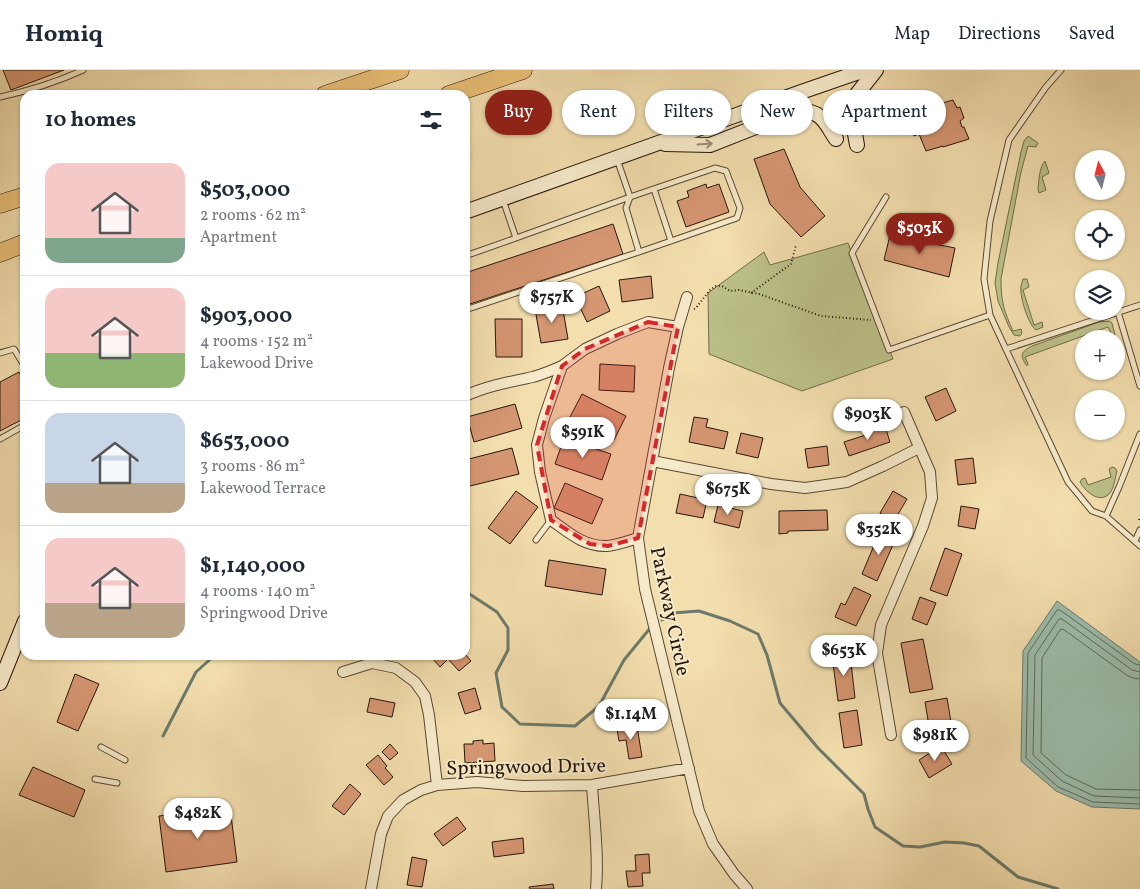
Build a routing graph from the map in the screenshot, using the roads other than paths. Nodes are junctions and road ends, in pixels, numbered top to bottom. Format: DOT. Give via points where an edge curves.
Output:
graph roads {
  1 [pos="83,70"];
  2 [pos="400,70"];
  3 [pos="523,70"];
  4 [pos="865,70"];
  5 [pos="876,70"];
  6 [pos="1061,70"];
  7 [pos="26,90"];
  8 [pos="340,90"];
  9 [pos="464,90"];
  10 [pos="20,91"];
  11 [pos="0,96"];
  12 [pos="836,139"];
  13 [pos="657,144"];
  14 [pos="857,145"];
  15 [pos="617,158"];
  16 [pos="654,189"];
  17 [pos="630,197"];
  18 [pos="886,197"];
  19 [pos="20,198"];
  20 [pos="502,199"];
  21 [pos="0,204"];
  22 [pos="470,210"];
  23 [pos="516,238"];
  24 [pos="20,239"];
  25 [pos="671,241"];
  26 [pos="20,245"];
  27 [pos="0,246"];
  28 [pos="639,252"];
  29 [pos="0,253"];
  30 [pos="470,254"];
  31 [pos="687,297"];
  32 [pos="1140,305"];
  33 [pos="470,308"];
  34 [pos="1125,310"];
  35 [pos="990,315"];
  36 [pos="1094,320"];
  37 [pos="1121,320"];
  38 [pos="678,327"];
  39 [pos="1006,349"];
  40 [pos="0,353"];
  41 [pos="20,359"];
  42 [pos="562,366"];
  43 [pos="1138,375"];
  44 [pos="1140,386"];
  45 [pos="470,394"];
  46 [pos="904,412"];
  47 [pos="20,428"];
  48 [pos="1140,434"];
  49 [pos="0,438"];
  50 [pos="919,448"];
  51 [pos="652,461"];
  52 [pos="1106,516"];
  53 [pos="550,520"];
  54 [pos="1140,530"];
  55 [pos="638,538"];
  56 [pos="536,540"];
  57 [pos="1135,541"];
  58 [pos="1140,546"];
  59 [pos="20,633"];
  60 [pos="343,672"];
  61 [pos="0,683"];
  62 [pos="890,735"];
  63 [pos="101,747"];
  64 [pos="125,760"];
  65 [pos="689,768"];
  66 [pos="95,779"];
  67 [pos="117,784"];
  68 [pos="437,785"];
  69 [pos="592,785"];
  70 [pos="371,889"];
  71 [pos="596,889"];
  72 [pos="747,889"];
  1 -- 7 [label="lane"];
  2 -- 8 [label="highway"];
  3 -- 9 [label="highway"];
  4 -- 13 [label="main road"];
  5 -- 14 [label="main road" via="857,94 851,112"];
  6 -- 35 [label="lane" via="1009,140 990,221 984,279"];
  10 -- 11 [label="lane"];
  13 -- 12 [label="main road, one-way" via="710,144 799,110 821,116"];
  13 -- 15 [label="main road"];
  15 -- 17 [label="lane"];
  15 -- 20 [label="main road"];
  16 -- 17 [label="lane"];
  16 -- 25 [label="lane"];
  16 -- 25 [label="lane" via="715,168 726,171 740,208 737,218"];
  17 -- 23 [label="lane"];
  17 -- 28 [label="lane" via="626,208"];
  18 -- 35 [label="lane" via="852,253 889,350"];
  19 -- 21 [label="highway"];
  20 -- 22 [label="main road"];
  20 -- 23 [label="lane"];
  23 -- 30 [label="lane"];
  24 -- 27 [label="highway"];
  25 -- 28 [label="lane"];
  26 -- 29 [label="highway"];
  28 -- 33 [label="lane"];
  31 -- 38 [label="street, Parkway Circle"];
  32 -- 34 [label="lane"];
  35 -- 39 [label="lane"];
  36 -- 39 [label="lane"];
  37 -- 43 [label="lane"];
  38 -- 42 [label="street" via="648,322 585,349"];
  38 -- 51 [label="street, Parkway Circle"];
  39 -- 52 [label="lane" via="1068,482 1092,511"];
  40 -- 41 [label="lane" via="14,349"];
  42 -- 45 [label="street"];
  42 -- 53 [label="street" via="537,445"];
  43 -- 44 [label="lane"];
  46 -- 50 [label="street"];
  47 -- 49 [label="lane"];
  48 -- 52 [label="lane"];
  50 -- 51 [label="street" via="847,482 804,488"];
  50 -- 62 [label="street" via="930,472 932,498 881,624 877,653"];
  51 -- 55 [label="street, Parkway Circle"];
  52 -- 57 [label="lane"];
  53 -- 55 [label="street" via="590,544 608,546"];
  53 -- 56 [label="lane"];
  54 -- 57 [label="lane"];
  55 -- 65 [label="street, Parkway Circle" via="645,589"];
  57 -- 58 [label="lane"];
  59 -- 61 [label="main road"];
  60 -- 68 [label="street" via="372,663 396,668 414,682 425,696"];
  63 -- 64 [label="lane"];
  65 -- 69 [label="street, Springwood Drive"];
  65 -- 72 [label="street, Parkway Circle" via="713,844"];
  66 -- 67 [label="lane"];
  68 -- 69 [label="street, Springwood Drive" via="477,782 523,786"];
  68 -- 70 [label="street, Springwood Drive" via="403,800 388,816 380,834"];
  69 -- 71 [label="street"];
}
